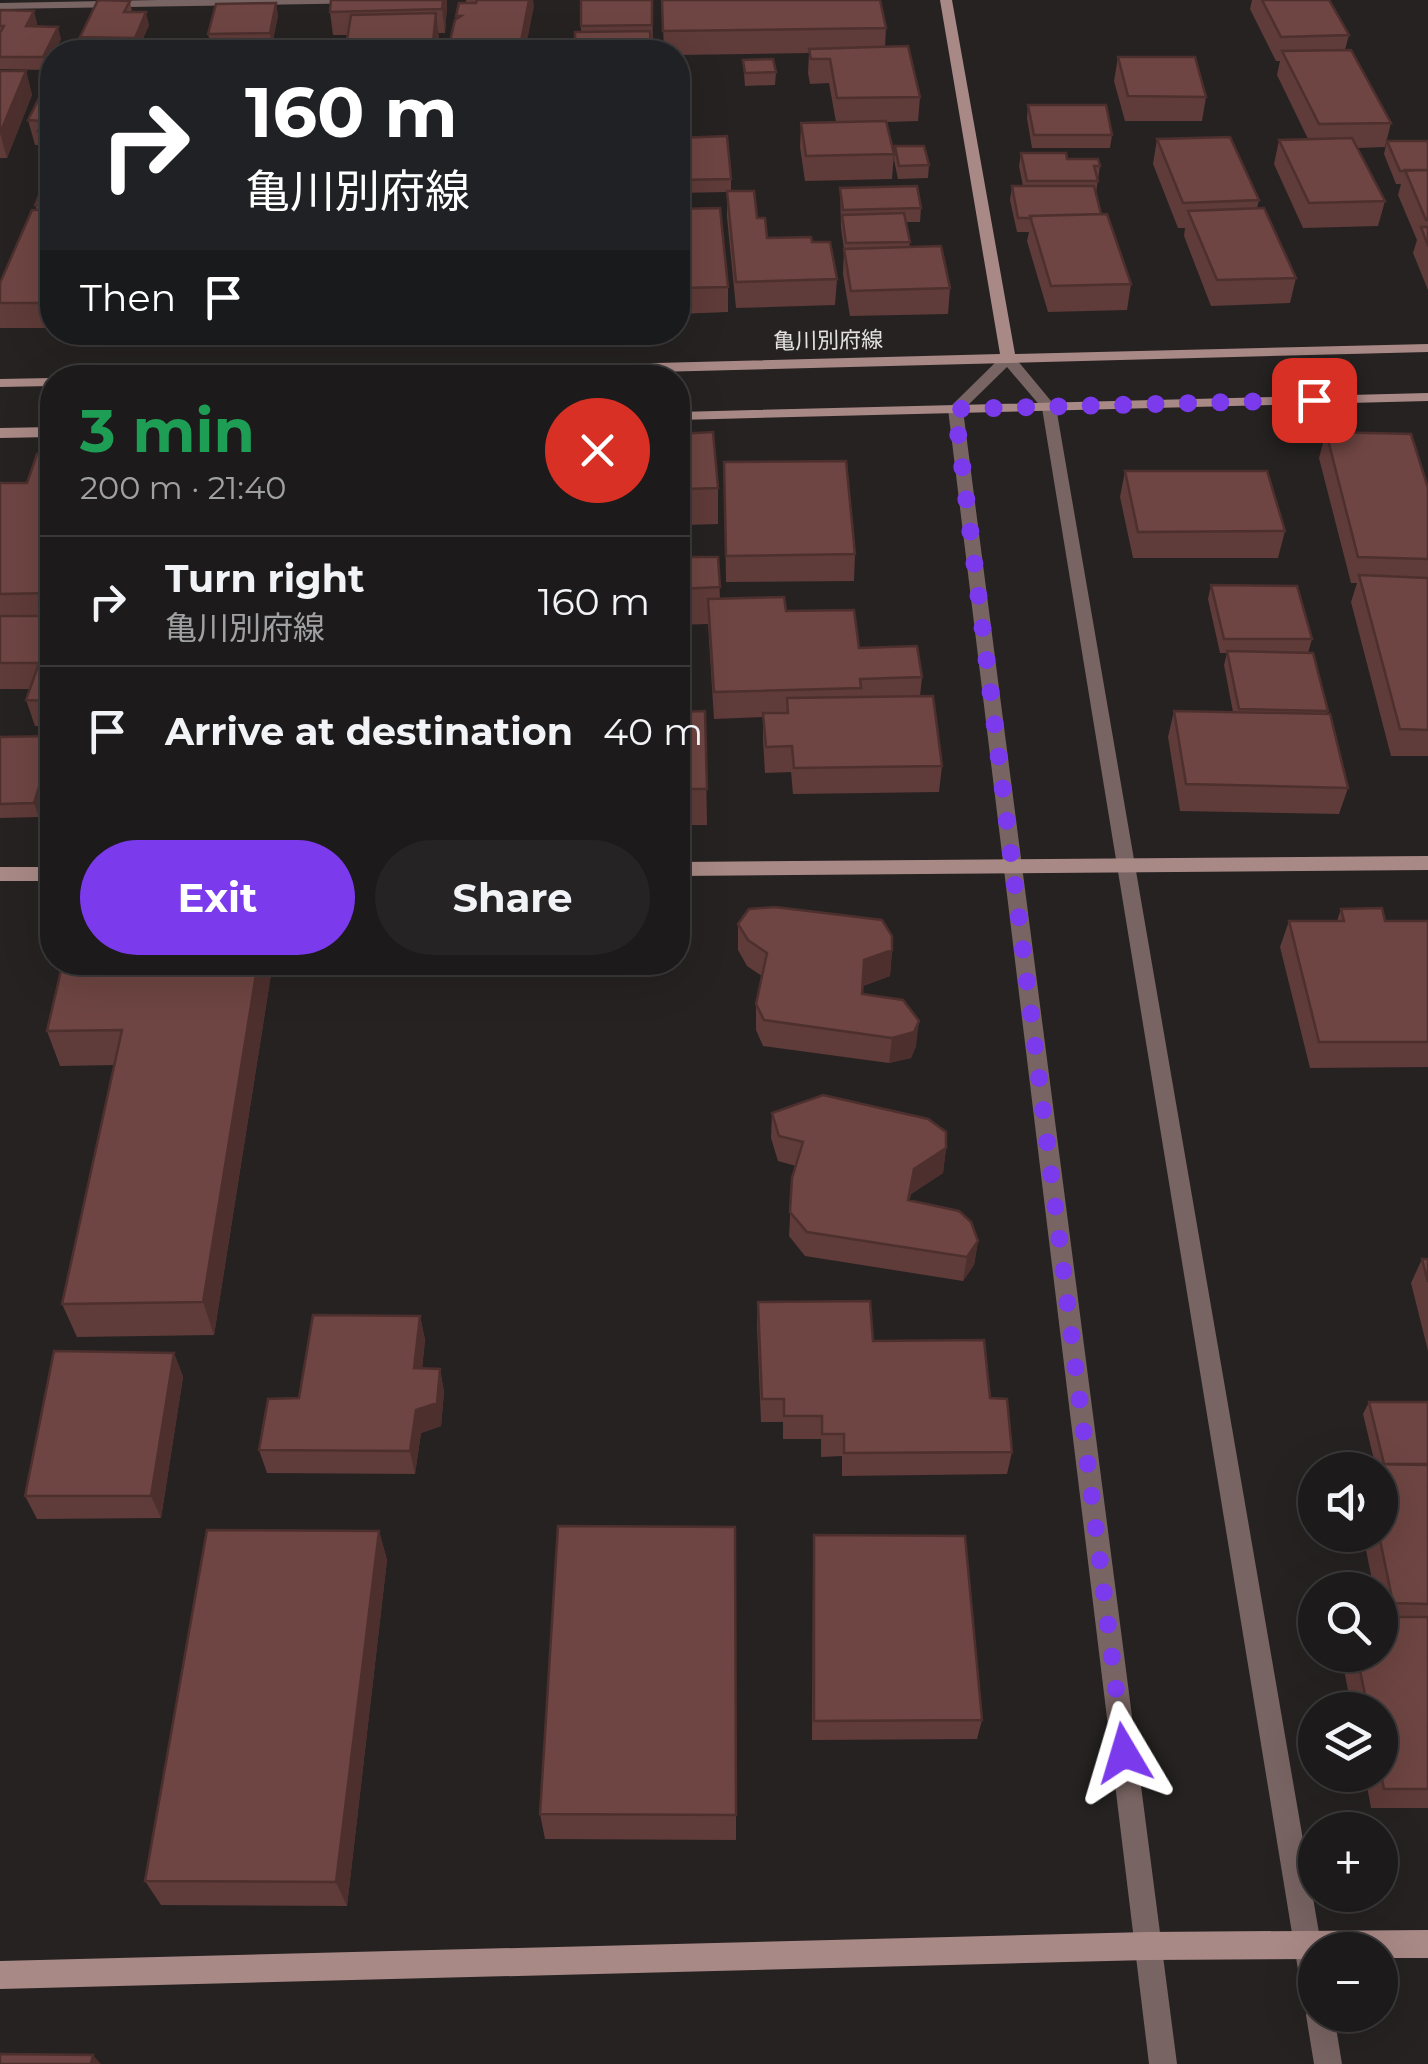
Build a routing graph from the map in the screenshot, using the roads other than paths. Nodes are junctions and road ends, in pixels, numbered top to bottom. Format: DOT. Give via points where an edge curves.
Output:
graph roads {
  1 [pos="375,0"];
  2 [pos="946,0"];
  3 [pos="0,6"];
  4 [pos="1428,348"];
  5 [pos="1008,358"];
  6 [pos="690,366"];
  7 [pos="40,382"];
  8 [pos="0,383"];
  9 [pos="1428,397"];
  10 [pos="1050,407"];
  11 [pos="955,409"];
  12 [pos="690,416"];
  13 [pos="40,432"];
  14 [pos="0,433"];
  15 [pos="1428,863"];
  16 [pos="1013,866"];
  17 [pos="1126,866"];
  18 [pos="690,869"];
  19 [pos="0,874"];
  20 [pos="40,874"];
  21 [pos="1306,1932"];
  22 [pos="1398,1944"];
  23 [pos="1428,1944"];
  24 [pos="1148,1946"];
  25 [pos="1298,1946"];
  26 [pos="0,1975"];
  27 [pos="1323,2032"];
  28 [pos="1163,2064"];
  29 [pos="1328,2064"];
  1 -- 3 [label="street"];
  2 -- 5 [label="street"];
  4 -- 5 [label="street, 亀川別府線"];
  5 -- 6 [label="street, 亀川別府線"];
  5 -- 10 [label="street"];
  5 -- 11 [label="street"];
  7 -- 8 [label="street"];
  9 -- 10 [label="street"];
  10 -- 11 [label="street"];
  10 -- 17 [label="street"];
  11 -- 12 [label="street"];
  11 -- 16 [label="street"];
  13 -- 14 [label="street"];
  15 -- 17 [label="street"];
  16 -- 17 [label="street"];
  16 -- 18 [label="street"];
  16 -- 24 [label="street"];
  17 -- 21 [label="street"];
  19 -- 20 [label="street"];
  22 -- 23 [label="street"];
  24 -- 25 [label="street"];
  24 -- 26 [label="street"];
  24 -- 28 [label="street"];
  27 -- 29 [label="street"];
}
